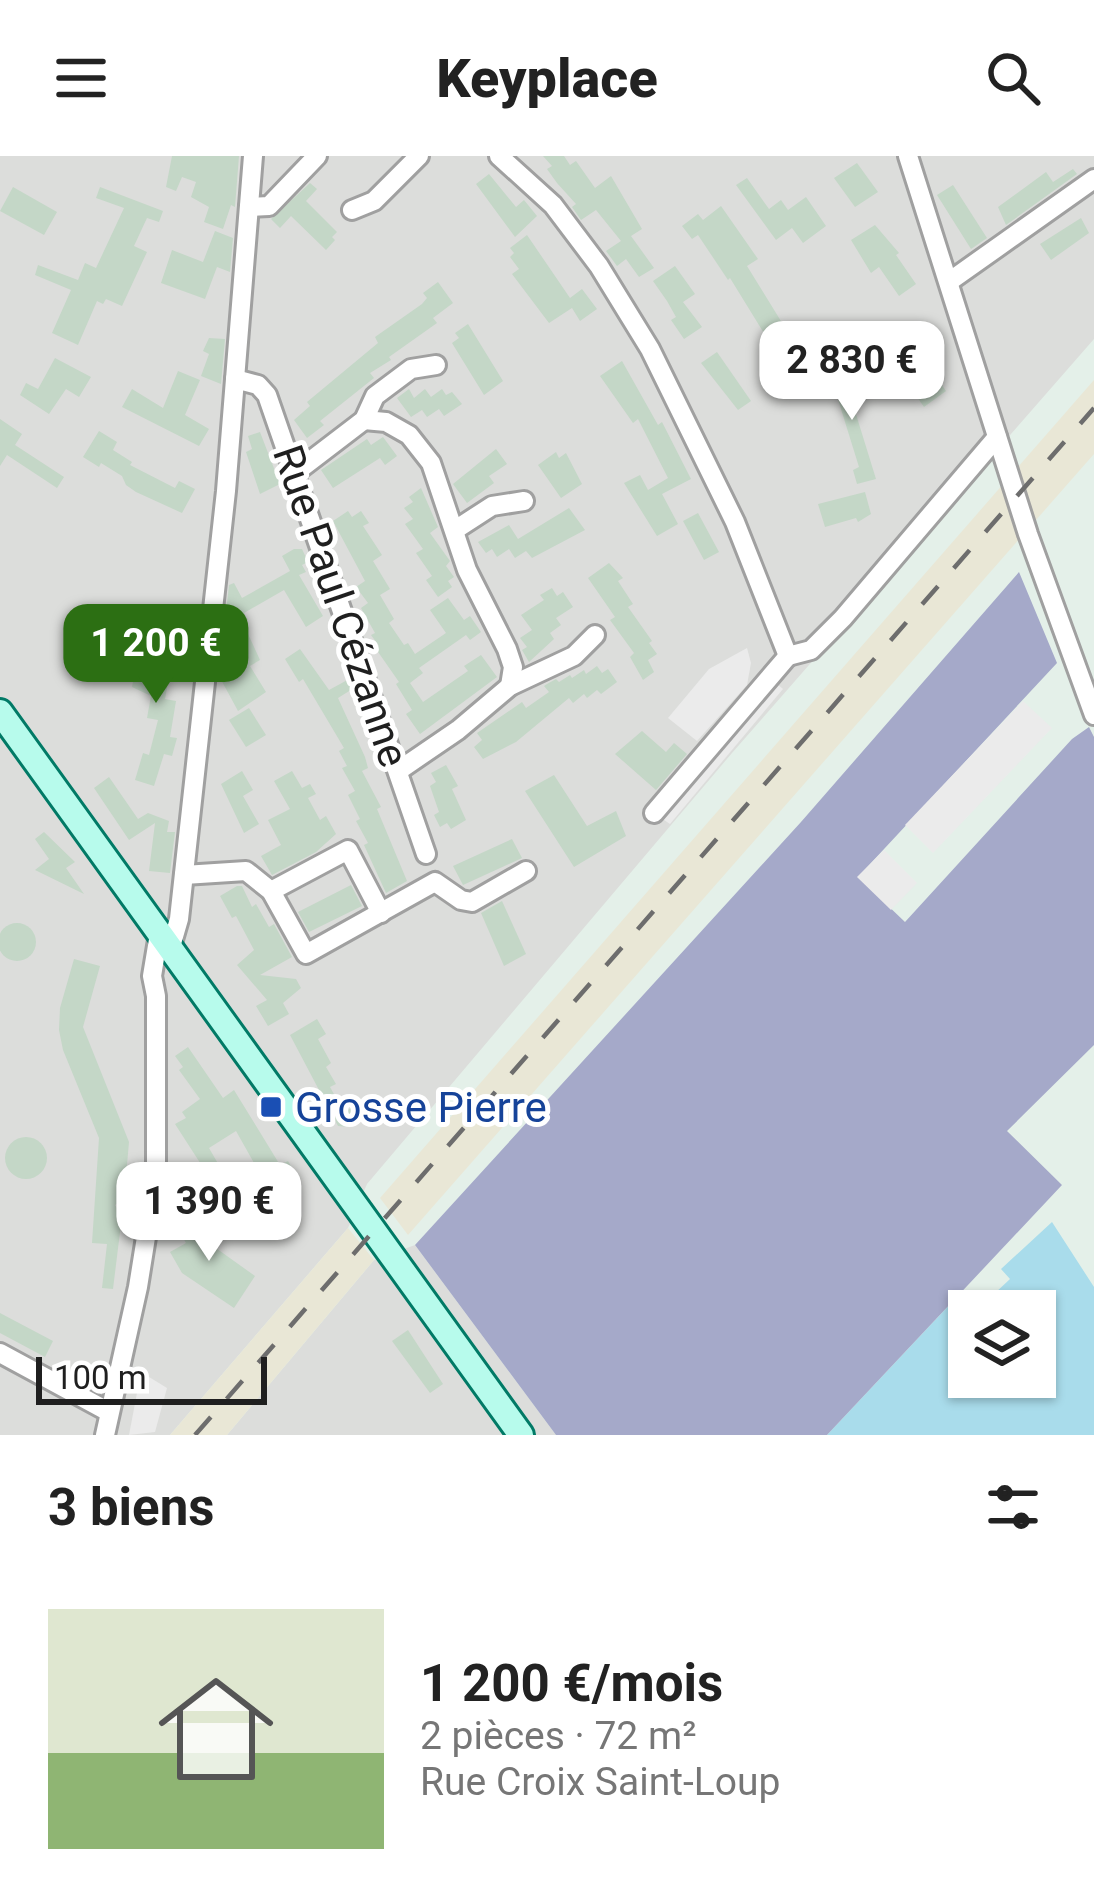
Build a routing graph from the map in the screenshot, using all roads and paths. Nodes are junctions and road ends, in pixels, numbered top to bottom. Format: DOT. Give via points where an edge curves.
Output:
graph roads {
  1 [pos="253,156"];
  2 [pos="317,156"];
  3 [pos="419,156"];
  4 [pos="499,156"];
  5 [pos="908,156"];
  6 [pos="1094,179"];
  7 [pos="249,208"];
  8 [pos="352,210"];
  9 [pos="950,281"];
  10 [pos="436,364"];
  11 [pos="235,379"];
  12 [pos="364,420"];
  13 [pos="998,437"];
  14 [pos="296,472"];
  15 [pos="524,501"];
  16 [pos="455,530"];
  17 [pos="595,635"];
  18 [pos="788,656"];
  19 [pos="510,686"];
  20 [pos="1093,707"];
  21 [pos="0,712"];
  22 [pos="398,771"];
  23 [pos="654,813"];
  24 [pos="526,872"];
  25 [pos="184,875"];
  26 [pos="433,875"];
  27 [pos="271,891"];
  28 [pos="381,913"];
  29 [pos="165,942"];
  30 [pos="188,976"];
  31 [pos="156,996"];
  32 [pos="0,1354"];
  33 [pos="109,1412"];
  34 [pos="105,1435"];
  35 [pos="521,1435"];
  1 -- 7 [label="street"];
  2 -- 7 [label="street" via="269,206"];
  3 -- 8 [label="street" via="374,201"];
  4 -- 18 [label="street" via="553,205 650,349 735,522"];
  5 -- 9 [label="street"];
  6 -- 9 [label="street"];
  7 -- 11 [label="street"];
  9 -- 13 [label="street"];
  10 -- 12 [label="street" via="393,382"];
  11 -- 14 [label="street, Rue Paul Cézanne" via="267,395"];
  11 -- 25 [label="street"];
  12 -- 14 [label="street"];
  12 -- 16 [label="street" via="410,435 431,463"];
  13 -- 18 [label="street" via="843,618 811,650"];
  13 -- 20 [label="street"];
  14 -- 22 [label="street, Rue Paul Cézanne"];
  15 -- 16 [label="street" via="492,506"];
  16 -- 19 [label="street" via="507,649"];
  17 -- 19 [label="street" via="574,656"];
  18 -- 23 [label="street"];
  19 -- 22 [label="street"];
  21 -- 29 [label="main road"];
  22 -- 26 [label="street, Rue Paul Cézanne"];
  24 -- 26 [label="street" via="472,902"];
  25 -- 27 [label="street" via="246,871"];
  25 -- 29 [label="street" via="179,919"];
  26 -- 28 [label="street"];
  27 -- 28 [label="street" via="306,954"];
  27 -- 28 [label="street" via="348,850"];
  29 -- 30 [label="main road"];
  29 -- 31 [label="street" via="152,976"];
  30 -- 31 [label="street"];
  30 -- 35 [label="main road"];
  31 -- 33 [label="street" via="156,1175"];
  32 -- 33 [label="street"];
  33 -- 34 [label="street"];
}
